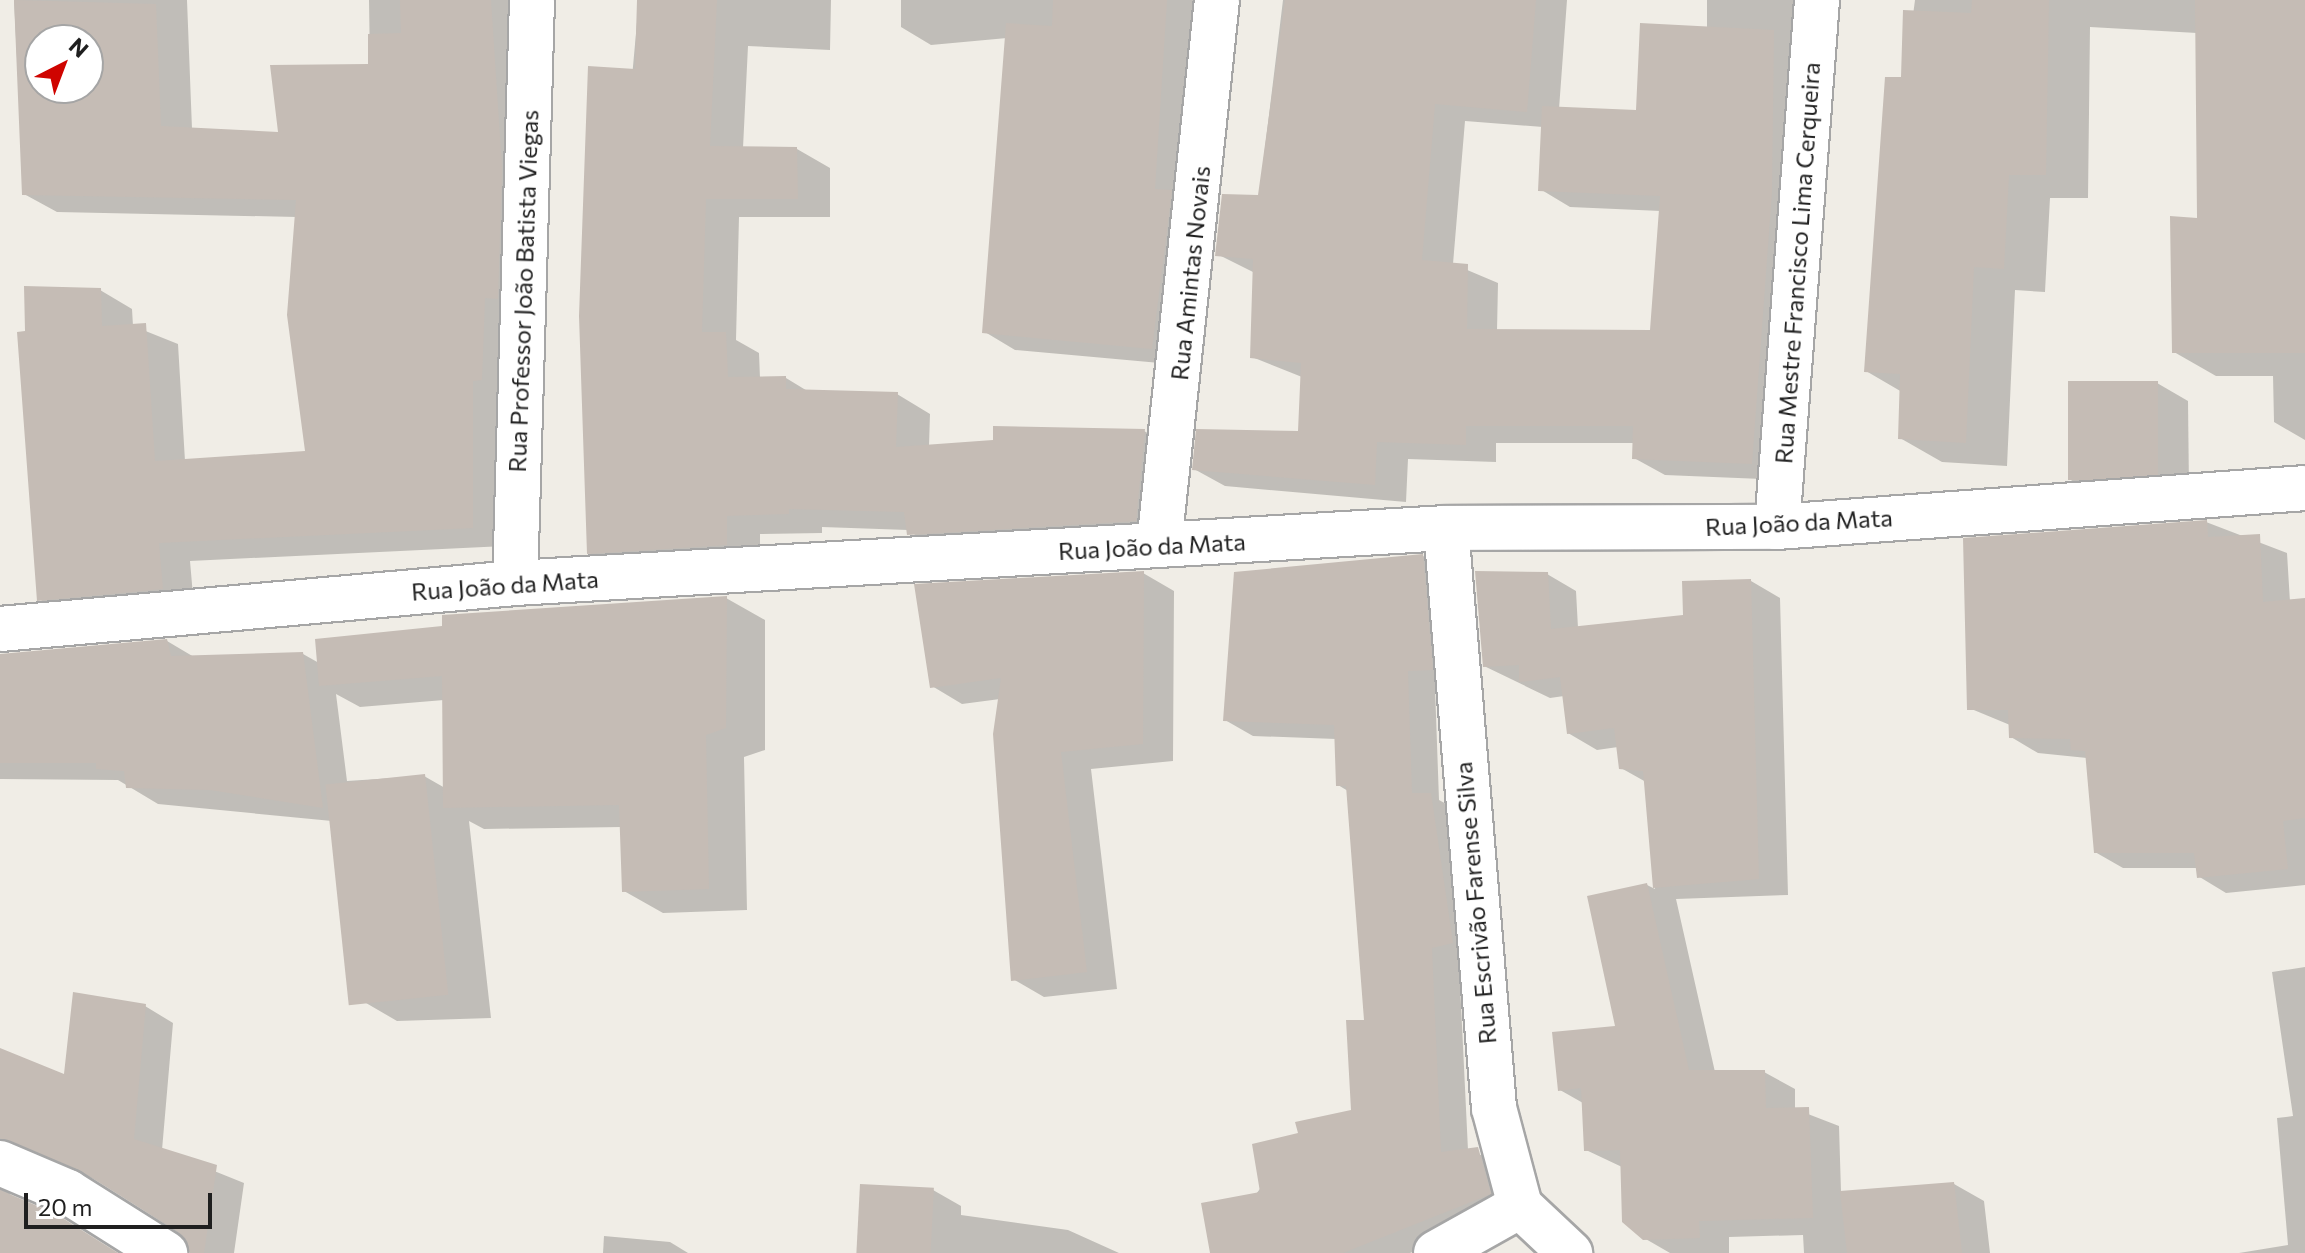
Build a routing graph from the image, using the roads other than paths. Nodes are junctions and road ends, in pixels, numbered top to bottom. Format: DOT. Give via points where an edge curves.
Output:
graph roads {
  1 [pos="532,0"];
  2 [pos="1217,0"];
  3 [pos="1817,0"];
  4 [pos="2305,488"];
  5 [pos="1777,527"];
  6 [pos="1446,528"];
  7 [pos="1159,545"];
  8 [pos="515,583"];
  9 [pos="0,629"];
  10 [pos="0,1163"];
  11 [pos="1520,1206"];
  12 [pos="165,1253"];
  13 [pos="1436,1253"];
  14 [pos="1570,1253"];
  1 -- 8 [label="street, Rua Professor João Batista Viegas"];
  2 -- 7 [label="street, Rua Amintas Novais"];
  3 -- 5 [label="street, Rua Mestre Francisco Lima Cerqueira"];
  4 -- 5 [label="street, Rua João da Mata"];
  5 -- 6 [label="street, Rua João da Mata"];
  6 -- 7 [label="street, Rua João da Mata"];
  6 -- 11 [label="street, Rua Escrivão Farense Silva" via="1477,972 1494,1108"];
  7 -- 8 [label="street, Rua João da Mata"];
  8 -- 9 [label="street, Rua João da Mata"];
  10 -- 12 [label="street" via="68,1192"];
  11 -- 13 [label="street"];
  11 -- 14 [label="street"];
}
